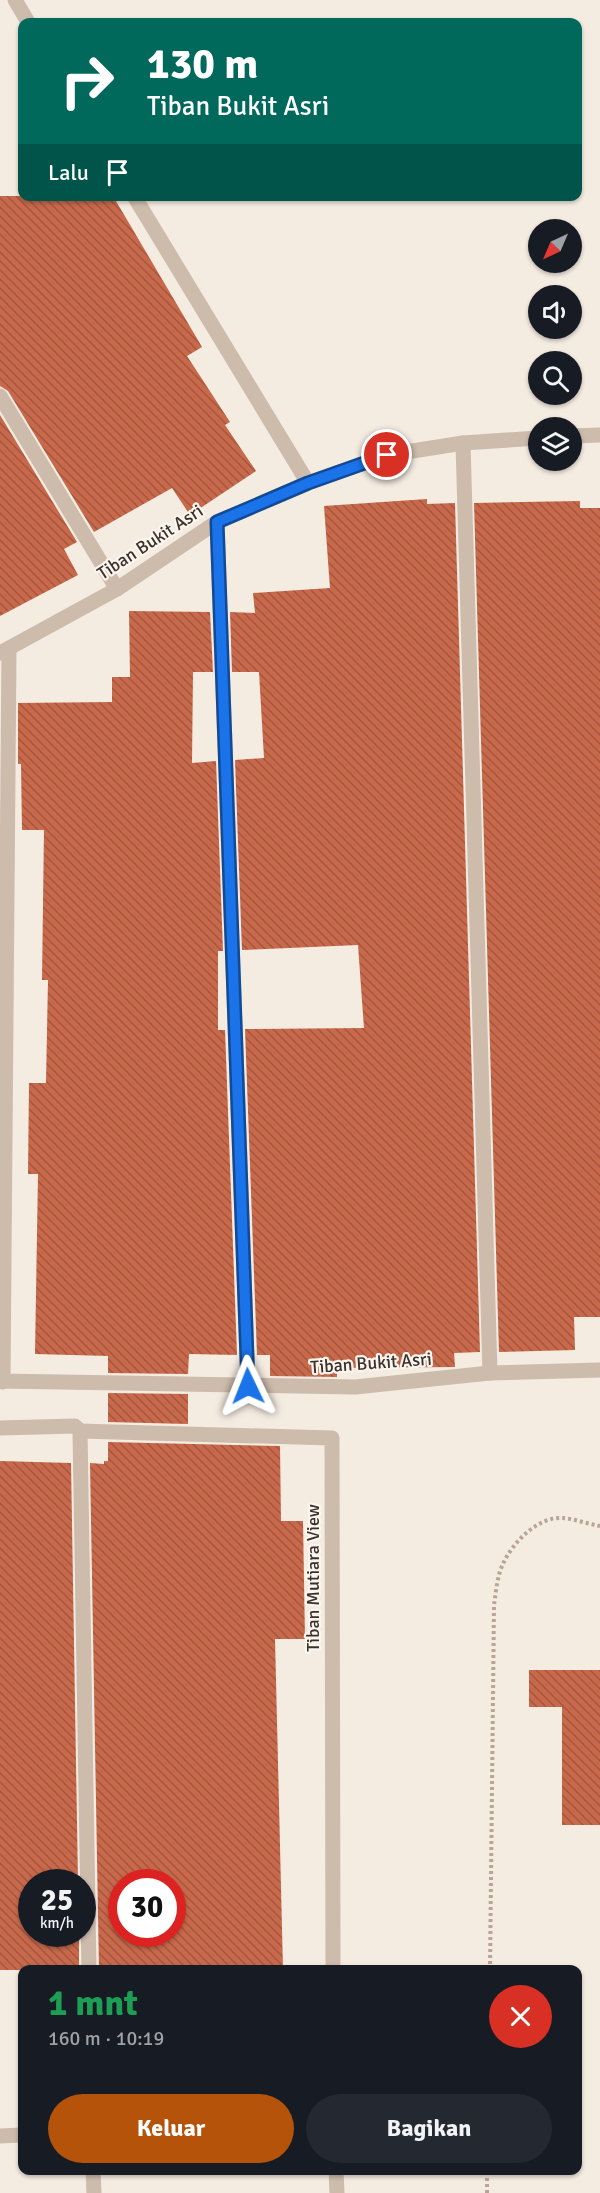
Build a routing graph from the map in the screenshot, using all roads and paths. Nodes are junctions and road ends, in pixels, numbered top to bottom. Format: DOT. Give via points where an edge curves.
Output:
graph roads {
  1 [pos="15,0"];
  2 [pos="26,18"];
  3 [pos="137,201"];
  4 [pos="0,396"];
  5 [pos="600,435"];
  6 [pos="582,436"];
  7 [pos="528,439"];
  8 [pos="463,443"];
  9 [pos="308,483"];
  10 [pos="217,522"];
  11 [pos="117,589"];
  12 [pos="5,651"];
  13 [pos="600,1370"];
  14 [pos="490,1373"];
  15 [pos="1,1382"];
  16 [pos="248,1386"];
  17 [pos="0,1428"];
  18 [pos="80,1431"];
  19 [pos="600,1526"];
  20 [pos="90,1965"];
  21 [pos="333,1965"];
  22 [pos="490,1965"];
  23 [pos="18,2135"];
  24 [pos="0,2136"];
  25 [pos="93,2175"];
  26 [pos="336,2175"];
  27 [pos="487,2175"];
  28 [pos="94,2193"];
  29 [pos="337,2193"];
  30 [pos="487,2193"];
  1 -- 2 [label="street"];
  3 -- 9 [label="street"];
  4 -- 11 [label="street"];
  5 -- 6 [label="street"];
  7 -- 8 [label="street, Tiban Bukit Asri"];
  8 -- 9 [label="street, Tiban Bukit Asri" via="387,455"];
  8 -- 14 [label="street"];
  9 -- 10 [label="street, Tiban Bukit Asri"];
  10 -- 11 [label="street, Tiban Bukit Asri"];
  10 -- 16 [label="street"];
  11 -- 12 [label="street, Tiban Bukit Asri"];
  12 -- 15 [label="street"];
  13 -- 14 [label="street, Tiban Bukit Asri"];
  14 -- 16 [label="street, Tiban Bukit Asri" via="356,1387"];
  15 -- 16 [label="street, Tiban Bukit Asri"];
  17 -- 18 [label="street, Tiban Mutiara View" via="75,1426"];
  18 -- 20 [label="street"];
  18 -- 21 [label="street, Tiban Mutiara View" via="332,1438"];
  19 -- 22 [label="path" via="562,1518 548,1520 533,1527 502,1564 494,1605"];
  23 -- 24 [label="street"];
  25 -- 28 [label="street"];
  26 -- 29 [label="street"];
  27 -- 30 [label="path"];
}
